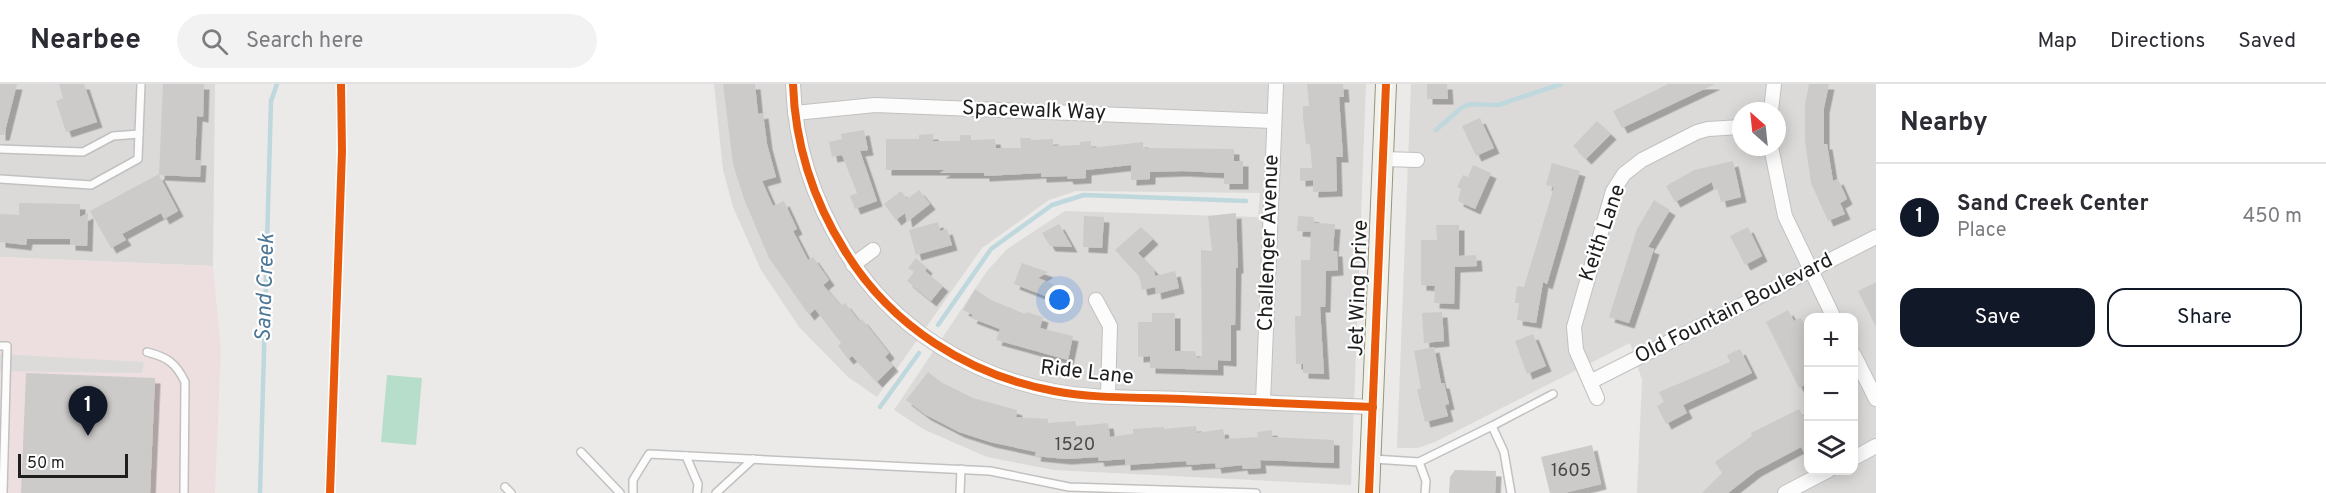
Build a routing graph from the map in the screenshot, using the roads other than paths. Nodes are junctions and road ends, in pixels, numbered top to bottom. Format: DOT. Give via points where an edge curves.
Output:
graph roads {
  1 [pos="141,84"];
  2 [pos="793,84"];
  3 [pos="1276,84"];
  4 [pos="1386,84"];
  5 [pos="1774,84"];
  6 [pos="1772,102"];
  7 [pos="795,113"];
  8 [pos="1274,121"];
  9 [pos="1732,128"];
  10 [pos="139,134"];
  11 [pos="0,149"];
  12 [pos="1773,156"];
  13 [pos="1383,159"];
  14 [pos="1417,160"];
  15 [pos="0,179"];
  16 [pos="1876,237"];
  17 [pos="873,250"];
  18 [pos="853,265"];
  19 [pos="1810,271"];
  20 [pos="1096,300"];
  21 [pos="1831,313"];
  22 [pos="0,346"];
  23 [pos="147,352"];
  24 [pos="1858,363"];
  25 [pos="1592,381"];
  26 [pos="1553,393"];
  27 [pos="1108,396"];
  28 [pos="1597,398"];
  29 [pos="1876,399"];
  30 [pos="1263,402"];
  31 [pos="1373,407"];
  32 [pos="1492,426"];
  33 [pos="1876,446"];
  34 [pos="581,452"];
  35 [pos="686,456"];
  36 [pos="1858,456"];
  37 [pos="753,459"];
  38 [pos="1371,459"];
  39 [pos="1419,462"];
  40 [pos="961,470"];
  41 [pos="1821,475"];
  42 [pos="505,487"];
  43 [pos="3,493"];
  44 [pos="184,493"];
  45 [pos="511,493"];
  46 [pos="620,493"];
  47 [pos="633,493"];
  48 [pos="698,493"];
  49 [pos="716,493"];
  50 [pos="960,493"];
  51 [pos="1256,493"];
  52 [pos="1369,493"];
  53 [pos="1425,493"];
  54 [pos="1511,493"];
  55 [pos="1785,493"];
  1 -- 10 [label="lane"];
  2 -- 7 [label="street, Ride Lane"];
  3 -- 8 [label="street, Challenger Avenue"];
  4 -- 13 [label="main road, Jet Wing Drive"];
  5 -- 6 [label="street"];
  7 -- 8 [label="street, Spacewalk Way" via="875,105"];
  7 -- 18 [label="street, Ride Lane" via="811,182"];
  8 -- 30 [label="street, Challenger Avenue"];
  9 -- 25 [label="street, Keith Lane" via="1708,129 1686,137 1631,167 1613,191 1574,327 1576,350"];
  10 -- 11 [label="lane" via="113,136 83,152"];
  10 -- 15 [label="lane" via="138,159 91,185"];
  12 -- 19 [label="street" via="1785,216"];
  13 -- 14 [label="street"];
  13 -- 31 [label="main road, Jet Wing Drive"];
  16 -- 19 [label="street, Old Fountain Boulevard"];
  17 -- 18 [label="street"];
  18 -- 27 [label="street, Ride Lane" via="891,310 952,354 994,374 1035,387"];
  19 -- 21 [label="street"];
  19 -- 25 [label="street, Old Fountain Boulevard"];
  20 -- 27 [label="street" via="1110,326"];
  22 -- 43 [label="lane" via="7,346"];
  23 -- 44 [label="lane" via="165,357 177,366 186,382"];
  24 -- 29 [label="street"];
  25 -- 28 [label="street, Keith Lane"];
  26 -- 32 [label="lane"];
  27 -- 30 [label="street, Ride Lane"];
  30 -- 31 [label="street, Ride Lane"];
  31 -- 38 [label="main road, Jet Wing Drive"];
  32 -- 39 [label="lane"];
  32 -- 54 [label="lane" via="1504,452"];
  33 -- 36 [label="street"];
  34 -- 46 [label="lane"];
  35 -- 37 [label="lane"];
  35 -- 47 [label="lane" via="649,454 633,480"];
  35 -- 48 [label="lane"];
  37 -- 40 [label="lane"];
  37 -- 49 [label="lane"];
  38 -- 39 [label="lane"];
  38 -- 52 [label="main road, Jet Wing Drive"];
  39 -- 53 [label="lane" via="1426,480"];
  40 -- 50 [label="lane"];
  40 -- 51 [label="lane" via="990,471 1069,487"];
  41 -- 55 [label="street"];
  42 -- 45 [label="lane"];
}
